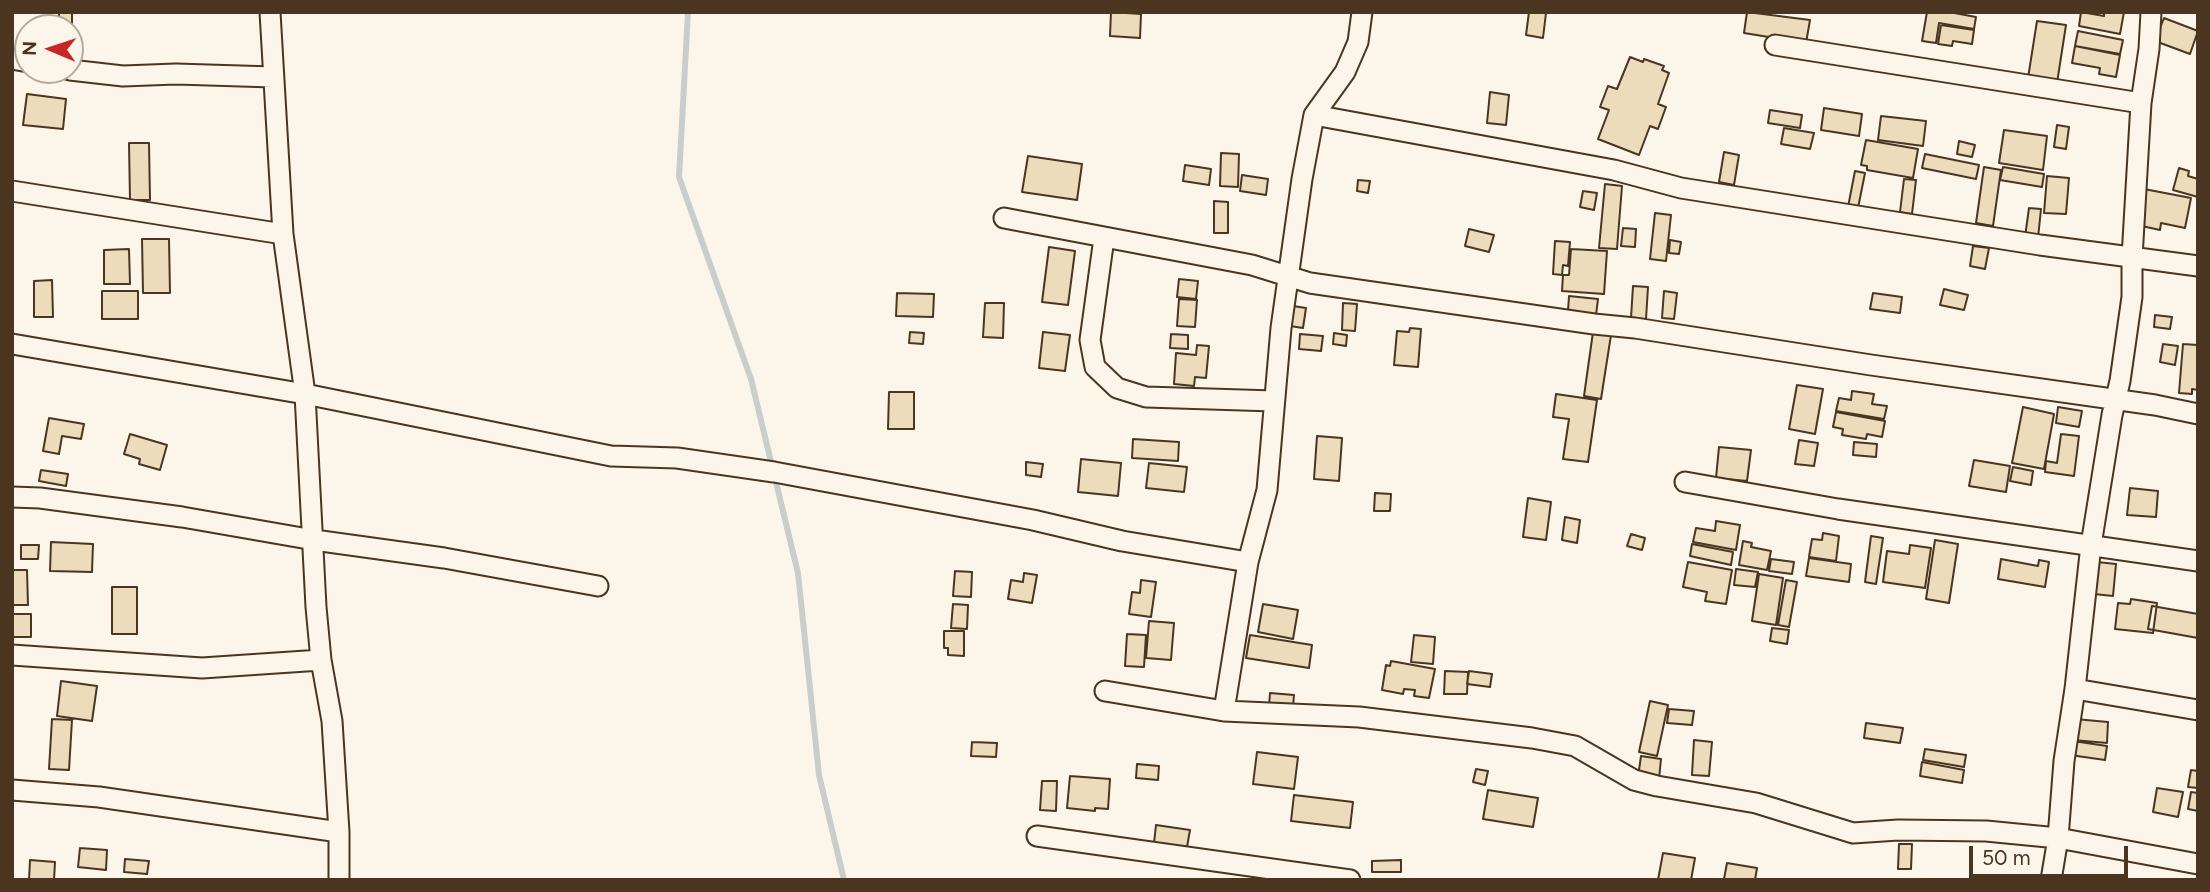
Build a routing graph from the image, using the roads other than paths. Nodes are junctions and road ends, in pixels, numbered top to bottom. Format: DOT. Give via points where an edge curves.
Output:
graph roads {
  1 [pos="270,12"];
  2 [pos="1362,12"];
  3 [pos="2151,12"];
  4 [pos="1775,45"];
  5 [pos="84,72"];
  6 [pos="273,77"];
  7 [pos="2141,103"];
  8 [pos="1314,115"];
  9 [pos="12,191"];
  10 [pos="1004,218"];
  11 [pos="283,234"];
  12 [pos="1104,238"];
  13 [pos="2132,258"];
  14 [pos="2198,266"];
  15 [pos="1288,277"];
  16 [pos="12,344"];
  17 [pos="305,394"];
  18 [pos="2116,400"];
  19 [pos="1274,401"];
  20 [pos="2198,414"];
  21 [pos="1685,482"];
  22 [pos="12,497"];
  23 [pos="314,540"];
  24 [pos="2091,545"];
  25 [pos="2198,561"];
  26 [pos="1248,562"];
  27 [pos="598,586"];
  28 [pos="12,655"];
  29 [pos="321,660"];
  30 [pos="2075,689"];
  31 [pos="1105,691"];
  32 [pos="2198,710"];
  33 [pos="1224,711"];
  34 [pos="12,790"];
  35 [pos="339,832"];
  36 [pos="1037,836"];
  37 [pos="2058,838"];
  38 [pos="2198,864"];
  39 [pos="339,880"];
  40 [pos="1350,880"];
  41 [pos="2051,880"];
  1 -- 6 [label="street"];
  2 -- 8 [label="street" via="1358,43 1345,72"];
  3 -- 7 [label="street"];
  4 -- 7 [label="street"];
  5 -- 6 [label="street"];
  6 -- 11 [label="street"];
  7 -- 13 [label="street"];
  8 -- 13 [label="street" via="1614,170 1681,188"];
  8 -- 15 [label="street"];
  9 -- 11 [label="street"];
  10 -- 12 [label="street"];
  11 -- 17 [label="street"];
  12 -- 15 [label="street" via="1252,265"];
  12 -- 19 [label="street" via="1090,340 1095,367 1117,388 1146,397"];
  13 -- 14 [label="street"];
  13 -- 18 [label="street" via="2132,297"];
  15 -- 18 [label="street"];
  15 -- 19 [label="street"];
  16 -- 17 [label="street"];
  17 -- 23 [label="street"];
  17 -- 26 [label="street" via="611,456 677,458 774,472"];
  18 -- 20 [label="street"];
  18 -- 24 [label="street"];
  19 -- 26 [label="street" via="1267,490"];
  21 -- 24 [label="street" via="1851,512"];
  22 -- 23 [label="street" via="182,517"];
  23 -- 27 [label="street"];
  23 -- 29 [label="street"];
  24 -- 25 [label="street"];
  24 -- 30 [label="street"];
  26 -- 33 [label="street"];
  28 -- 29 [label="street" via="202,668"];
  29 -- 35 [label="street" via="332,721"];
  30 -- 32 [label="street"];
  30 -- 37 [label="street"];
  31 -- 33 [label="street"];
  33 -- 37 [label="street" via="1359,717 1575,746 1634,780 1756,803 1853,833 1986,831"];
  34 -- 35 [label="street" via="99,797"];
  35 -- 39 [label="street"];
  36 -- 40 [label="street"];
  37 -- 38 [label="street"];
  37 -- 41 [label="street"];
}
